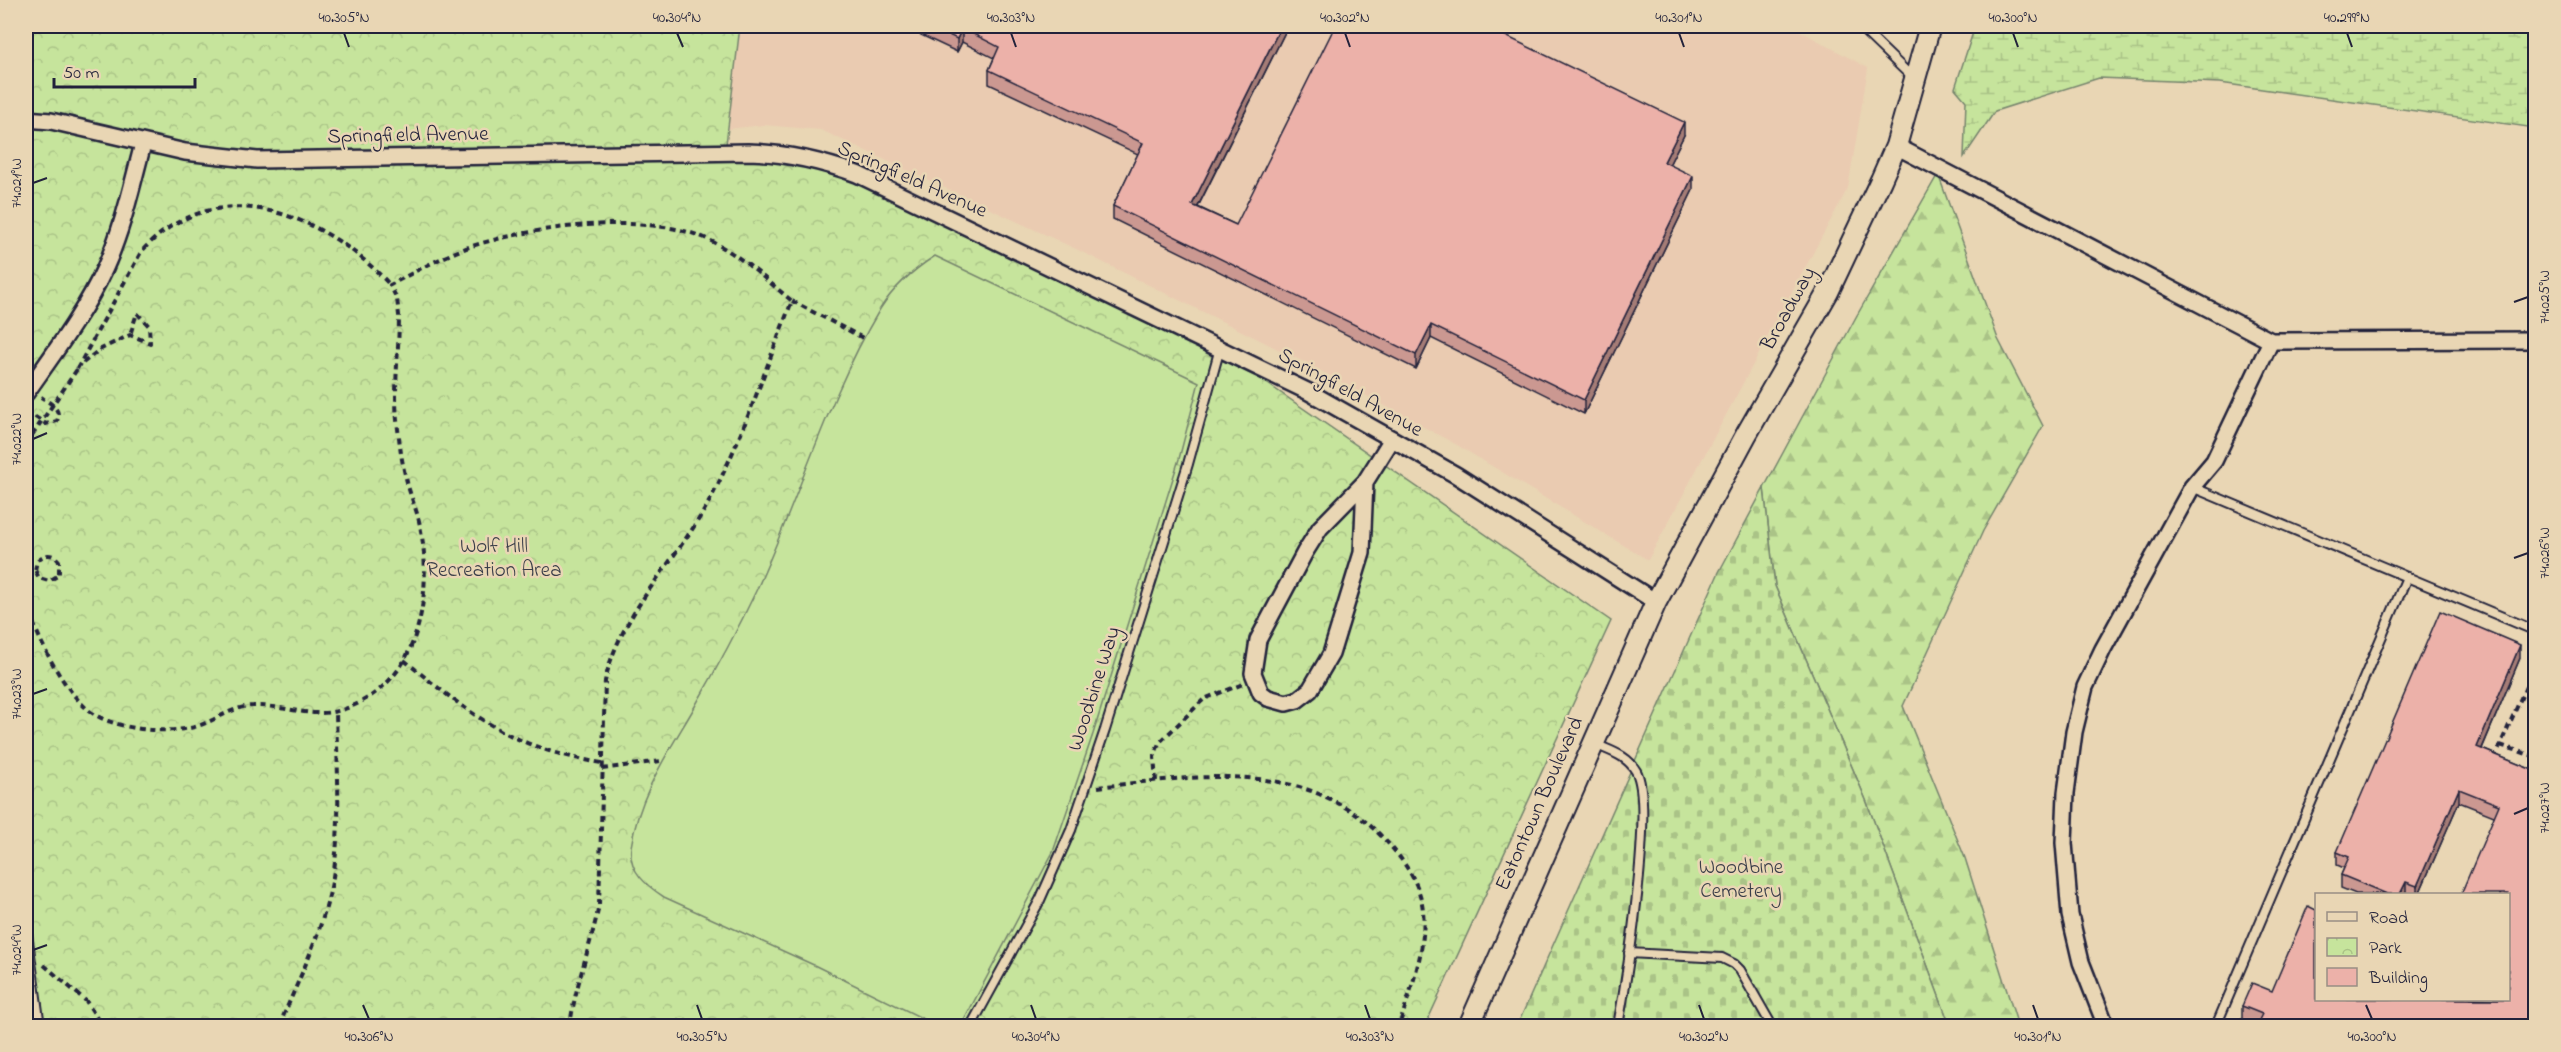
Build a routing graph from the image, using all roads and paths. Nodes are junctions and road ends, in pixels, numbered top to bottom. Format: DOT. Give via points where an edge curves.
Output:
graph roads {
  1 [pos="1859,26"];
  2 [pos="1930,26"];
  3 [pos="1915,80"];
  4 [pos="26,119"];
  5 [pos="144,144"];
  6 [pos="1896,146"];
  7 [pos="390,285"];
  8 [pos="792,301"];
  9 [pos="130,335"];
  10 [pos="865,339"];
  11 [pos="2535,340"];
  12 [pos="2271,341"];
  13 [pos="1220,348"];
  14 [pos="77,369"];
  15 [pos="27,391"];
  16 [pos="52,405"];
  17 [pos="26,411"];
  18 [pos="41,421"];
  19 [pos="1392,439"];
  20 [pos="26,444"];
  21 [pos="1365,482"];
  22 [pos="2193,487"];
  23 [pos="26,567"];
  24 [pos="35,570"];
  25 [pos="2407,577"];
  26 [pos="1656,602"];
  27 [pos="26,603"];
  28 [pos="2535,632"];
  29 [pos="404,660"];
  30 [pos="2535,664"];
  31 [pos="1255,680"];
  32 [pos="336,711"];
  33 [pos="1593,744"];
  34 [pos="2500,745"];
  35 [pos="2535,757"];
  36 [pos="661,761"];
  37 [pos="602,763"];
  38 [pos="2491,766"];
  39 [pos="602,769"];
  40 [pos="1156,781"];
  41 [pos="1085,789"];
  42 [pos="26,926"];
  43 [pos="1629,953"];
  44 [pos="42,963"];
  45 [pos="40,1026"];
  46 [pos="102,1026"];
  47 [pos="279,1026"];
  48 [pos="570,1026"];
  49 [pos="971,1026"];
  50 [pos="1399,1026"];
  51 [pos="1469,1026"];
  52 [pos="1618,1026"];
  53 [pos="1772,1026"];
  54 [pos="2106,1026"];
  55 [pos="2216,1026"];
  1 -- 3 [label="lane"];
  2 -- 3 [label="street, Broadway"];
  3 -- 6 [label="street, Broadway"];
  4 -- 5 [label="street, Springfield Avenue" via="51,121"];
  5 -- 13 [label="street, Springfield Avenue" via="257,160 748,152 795,156 857,174"];
  5 -- 15 [label="street" via="105,269"];
  6 -- 12 [label="street"];
  6 -- 26 [label="street, Broadway" via="1828,292"];
  7 -- 8 [label="path" via="469,247 525,233 634,225 687,231 706,238 747,263"];
  7 -- 14 [label="path" via="350,247 300,218 244,207 220,207 197,213 174,222 141,252"];
  7 -- 29 [label="path" via="399,315 397,426 424,556 420,613"];
  8 -- 10 [label="path"];
  8 -- 37 [label="path" via="710,500 616,644 605,681"];
  9 -- 9 [label="path" via="150,343 149,326 137,313"];
  9 -- 14 [label="path" via="99,350"];
  11 -- 12 [label="street"];
  12 -- 22 [label="street" via="2214,461"];
  13 -- 19 [label="street, Springfield Avenue"];
  13 -- 41 [label="lane, Woodbine Way" via="1188,464"];
  14 -- 16 [label="path"];
  15 -- 16 [label="path"];
  16 -- 18 [label="path"];
  16 -- 18 [label="path" via="58,413 57,421"];
  17 -- 18 [label="path"];
  18 -- 20 [label="path"];
  19 -- 21 [label="street"];
  19 -- 26 [label="street, Springfield Avenue"];
  21 -- 31 [label="street" via="1320,528 1305,552 1257,640"];
  21 -- 31 [label="street" via="1362,553 1331,654 1320,675 1310,690 1286,703 1261,693"];
  22 -- 25 [label="lane"];
  22 -- 54 [label="street" via="2103,649 2085,687 2074,732 2066,794 2069,904 2081,962"];
  23 -- 24 [label="path"];
  24 -- 24 [label="path" via="49,581 59,575 59,561 44,555"];
  25 -- 28 [label="lane"];
  25 -- 55 [label="lane"];
  26 -- 33 [label="street, Eatontown Boulevard"];
  27 -- 32 [label="path" via="43,646 79,699 96,716 146,731 166,731 217,720 242,707"];
  29 -- 32 [label="path" via="375,692 356,705"];
  29 -- 37 [label="path" via="466,711 517,740 563,756"];
  30 -- 34 [label="path"];
  31 -- 40 [label="path" via="1204,699 1159,743 1154,756"];
  32 -- 47 [label="path" via="335,863 314,942"];
  33 -- 43 [label="lane" via="1627,759 1642,787 1641,852"];
  33 -- 51 [label="street, Eatontown Boulevard"];
  34 -- 35 [label="path"];
  34 -- 38 [label="path"];
  36 -- 39 [label="path"];
  37 -- 39 [label="path"];
  39 -- 48 [label="path" via="599,906"];
  40 -- 41 [label="path"];
  40 -- 50 [label="path" via="1236,776 1287,784 1332,799 1374,828 1407,866 1423,910 1423,934 1414,978"];
  41 -- 49 [label="lane, Woodbine Way" via="1059,861"];
  42 -- 45 [label="lane"];
  43 -- 52 [label="lane"];
  43 -- 53 [label="lane" via="1722,958 1734,964"];
  44 -- 46 [label="path" via="78,993"];
}
